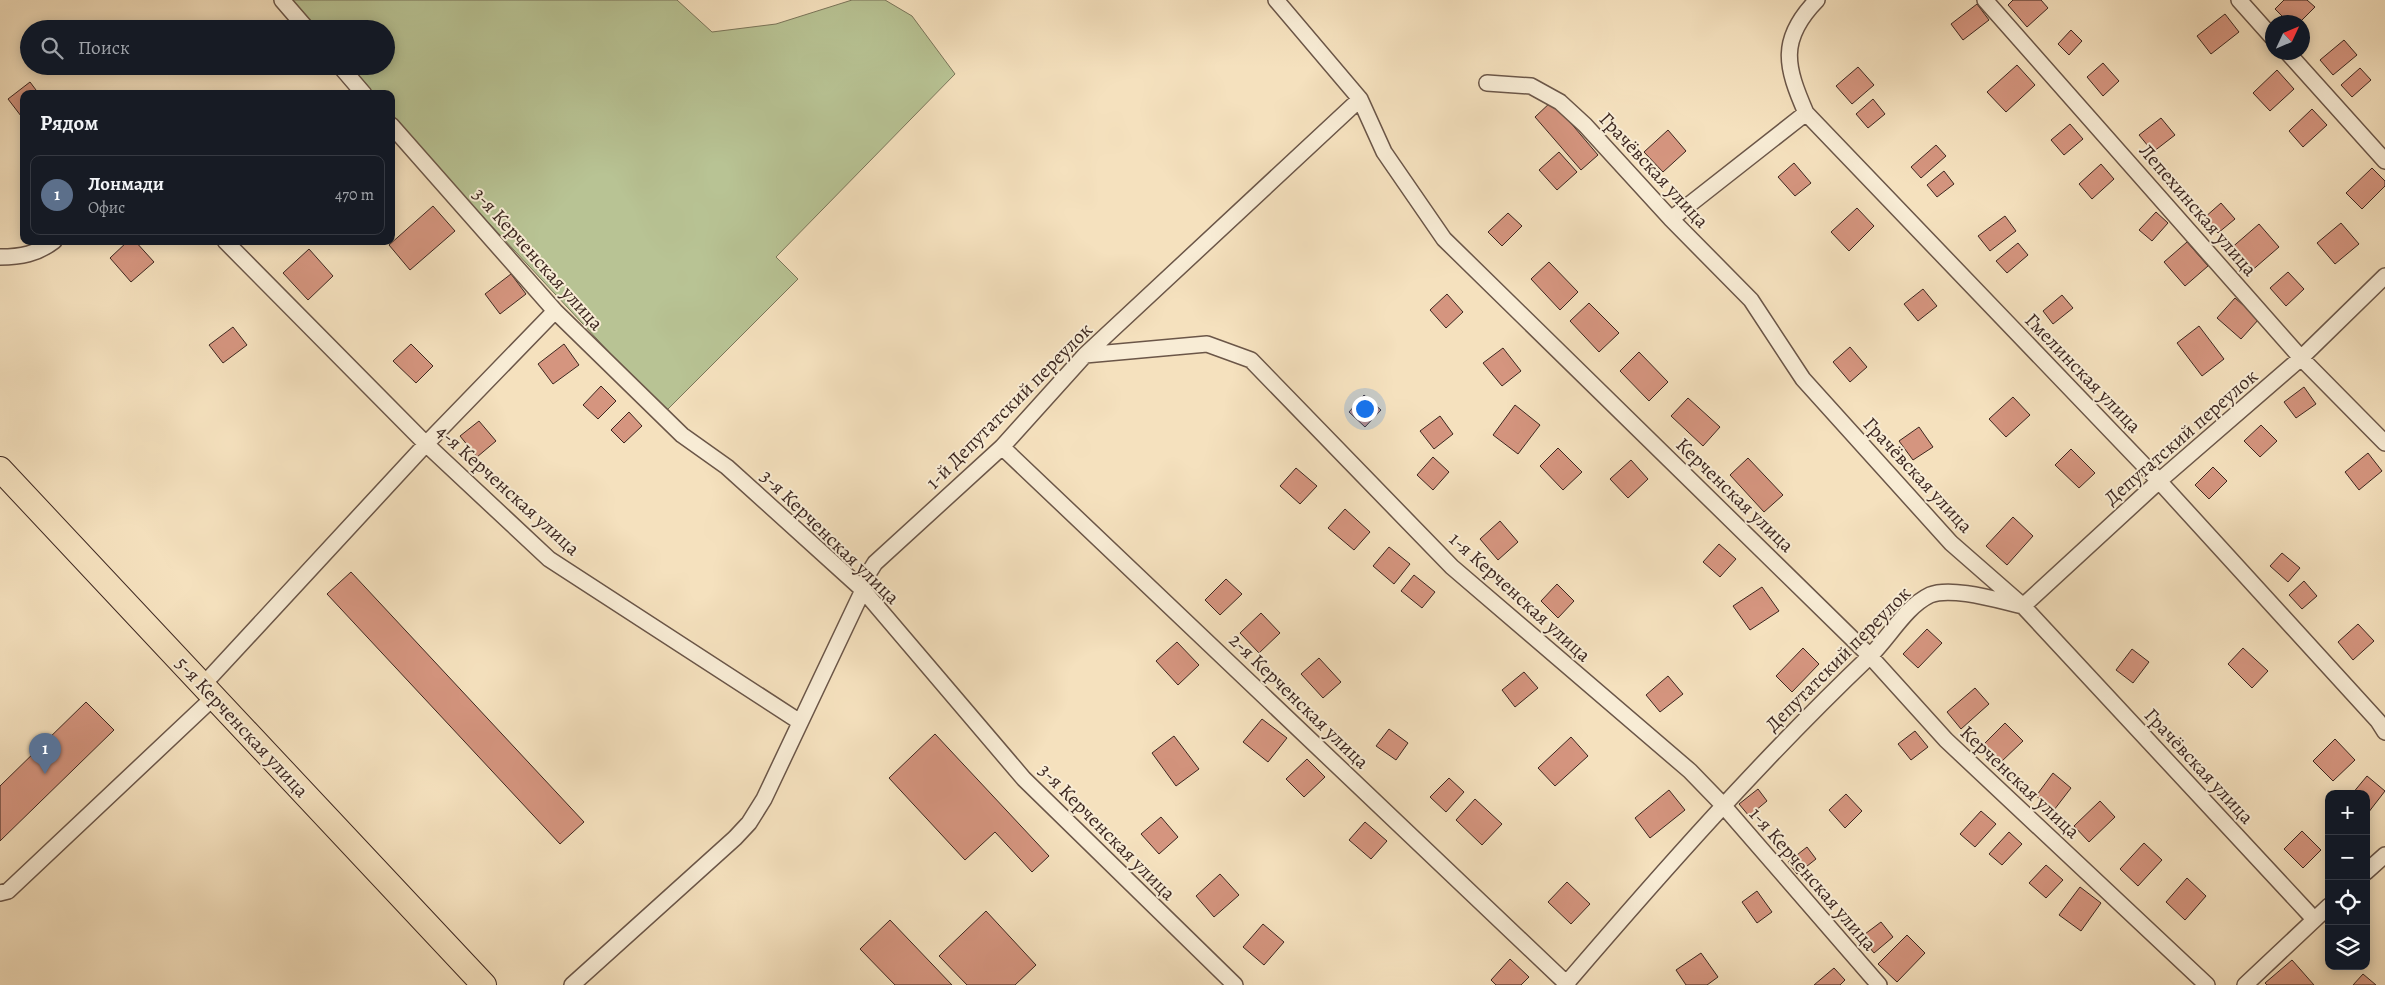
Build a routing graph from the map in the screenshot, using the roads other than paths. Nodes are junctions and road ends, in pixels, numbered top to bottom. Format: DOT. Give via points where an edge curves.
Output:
graph roads {
  1 [pos="282,0"];
  2 [pos="1276,0"];
  3 [pos="1817,0"];
  4 [pos="1985,0"];
  5 [pos="2239,0"];
  6 [pos="299,20"];
  7 [pos="2265,29"];
  8 [pos="2294,60"];
  9 [pos="348,75"];
  10 [pos="1487,83"];
  11 [pos="361,90"];
  12 [pos="1360,99"];
  13 [pos="1806,113"];
  14 [pos="395,130"];
  15 [pos="2385,161"];
  16 [pos="1671,219"];
  17 [pos="49,245"];
  18 [pos="229,245"];
  19 [pos="0,257"];
  20 [pos="2385,276"];
  21 [pos="555,311"];
  22 [pos="1086,356"];
  23 [pos="2301,358"];
  24 [pos="2385,442"];
  25 [pos="426,444"];
  26 [pos="1002,447"];
  27 [pos="0,469"];
  28 [pos="2159,481"];
  29 [pos="863,590"];
  30 [pos="2023,606"];
  31 [pos="1870,656"];
  32 [pos="209,691"];
  33 [pos="800,722"];
  34 [pos="2385,732"];
  35 [pos="1722,804"];
  36 [pos="2385,855"];
  37 [pos="2370,868"];
  38 [pos="0,894"];
  39 [pos="2325,909"];
  40 [pos="2314,919"];
  41 [pos="1566,984"];
  42 [pos="484,985"];
  43 [pos="572,985"];
  44 [pos="1235,985"];
  45 [pos="1878,985"];
  46 [pos="2206,985"];
  47 [pos="2245,985"];
  1 -- 6 [label="street"];
  2 -- 12 [label="street, Керченская улица"];
  3 -- 13 [label="street" via="1796,28 1789,51 1789,68"];
  4 -- 23 [label="street, Лепехинская улица"];
  5 -- 7 [label="street"];
  8 -- 15 [label="street"];
  9 -- 11 [label="street"];
  10 -- 16 [label="street, Грачёвская улица" via="1531,86 1560,102"];
  12 -- 22 [label="street, 1-й Депутатский переулок"];
  12 -- 31 [label="street, Керченская улица" via="1384,152 1444,240"];
  13 -- 16 [label="street"];
  13 -- 28 [label="street, Гмелинская улица"];
  14 -- 21 [label="street, 3-я Керченская улица"];
  16 -- 30 [label="street, Грачёвская улица" via="1751,300 1803,379 1945,536"];
  17 -- 19 [label="street" via="28,256"];
  18 -- 25 [label="street, 4-я Керченская улица"];
  20 -- 23 [label="street, Депутатский переулок"];
  21 -- 25 [label="street"];
  21 -- 29 [label="street, 3-я Керченская улица" via="682,435 727,467"];
  22 -- 26 [label="street, 1-й Депутатский переулок"];
  22 -- 35 [label="street, 1-я Керченская улица" via="1207,344 1250,360 1452,567 1682,765"];
  23 -- 24 [label="street, Лепехинская улица"];
  23 -- 28 [label="street, Депутатский переулок"];
  25 -- 32 [label="street"];
  25 -- 33 [label="street, 4-я Керченская улица" via="549,559"];
  26 -- 29 [label="street, 1-й Депутатский переулок" via="875,563"];
  26 -- 41 [label="street, 2-я Керченская улица"];
  27 -- 32 [label="main road, 5-я Керченская улица"];
  28 -- 30 [label="street, Депутатский переулок"];
  28 -- 34 [label="street, Гмелинская улица"];
  29 -- 33 [label="street, 1-й Депутатский переулок"];
  29 -- 44 [label="street, 3-я Керченская улица" via="1024,779"];
  30 -- 31 [label="street, Депутатский переулок" via="1951,592 1932,595 1917,603"];
  30 -- 40 [label="street, Грачёвская улица"];
  31 -- 35 [label="street, Депутатский переулок"];
  31 -- 46 [label="street, Керченская улица" via="1946,740"];
  32 -- 38 [label="street" via="8,892"];
  32 -- 42 [label="main road, 5-я Керченская улица"];
  33 -- 43 [label="street, 1-й Депутатский переулок" via="749,823"];
  35 -- 41 [label="street, Депутатский переулок"];
  35 -- 45 [label="street, 1-я Керченская улица"];
  36 -- 37 [label="street"];
  39 -- 40 [label="street"];
  40 -- 47 [label="street"];
}
